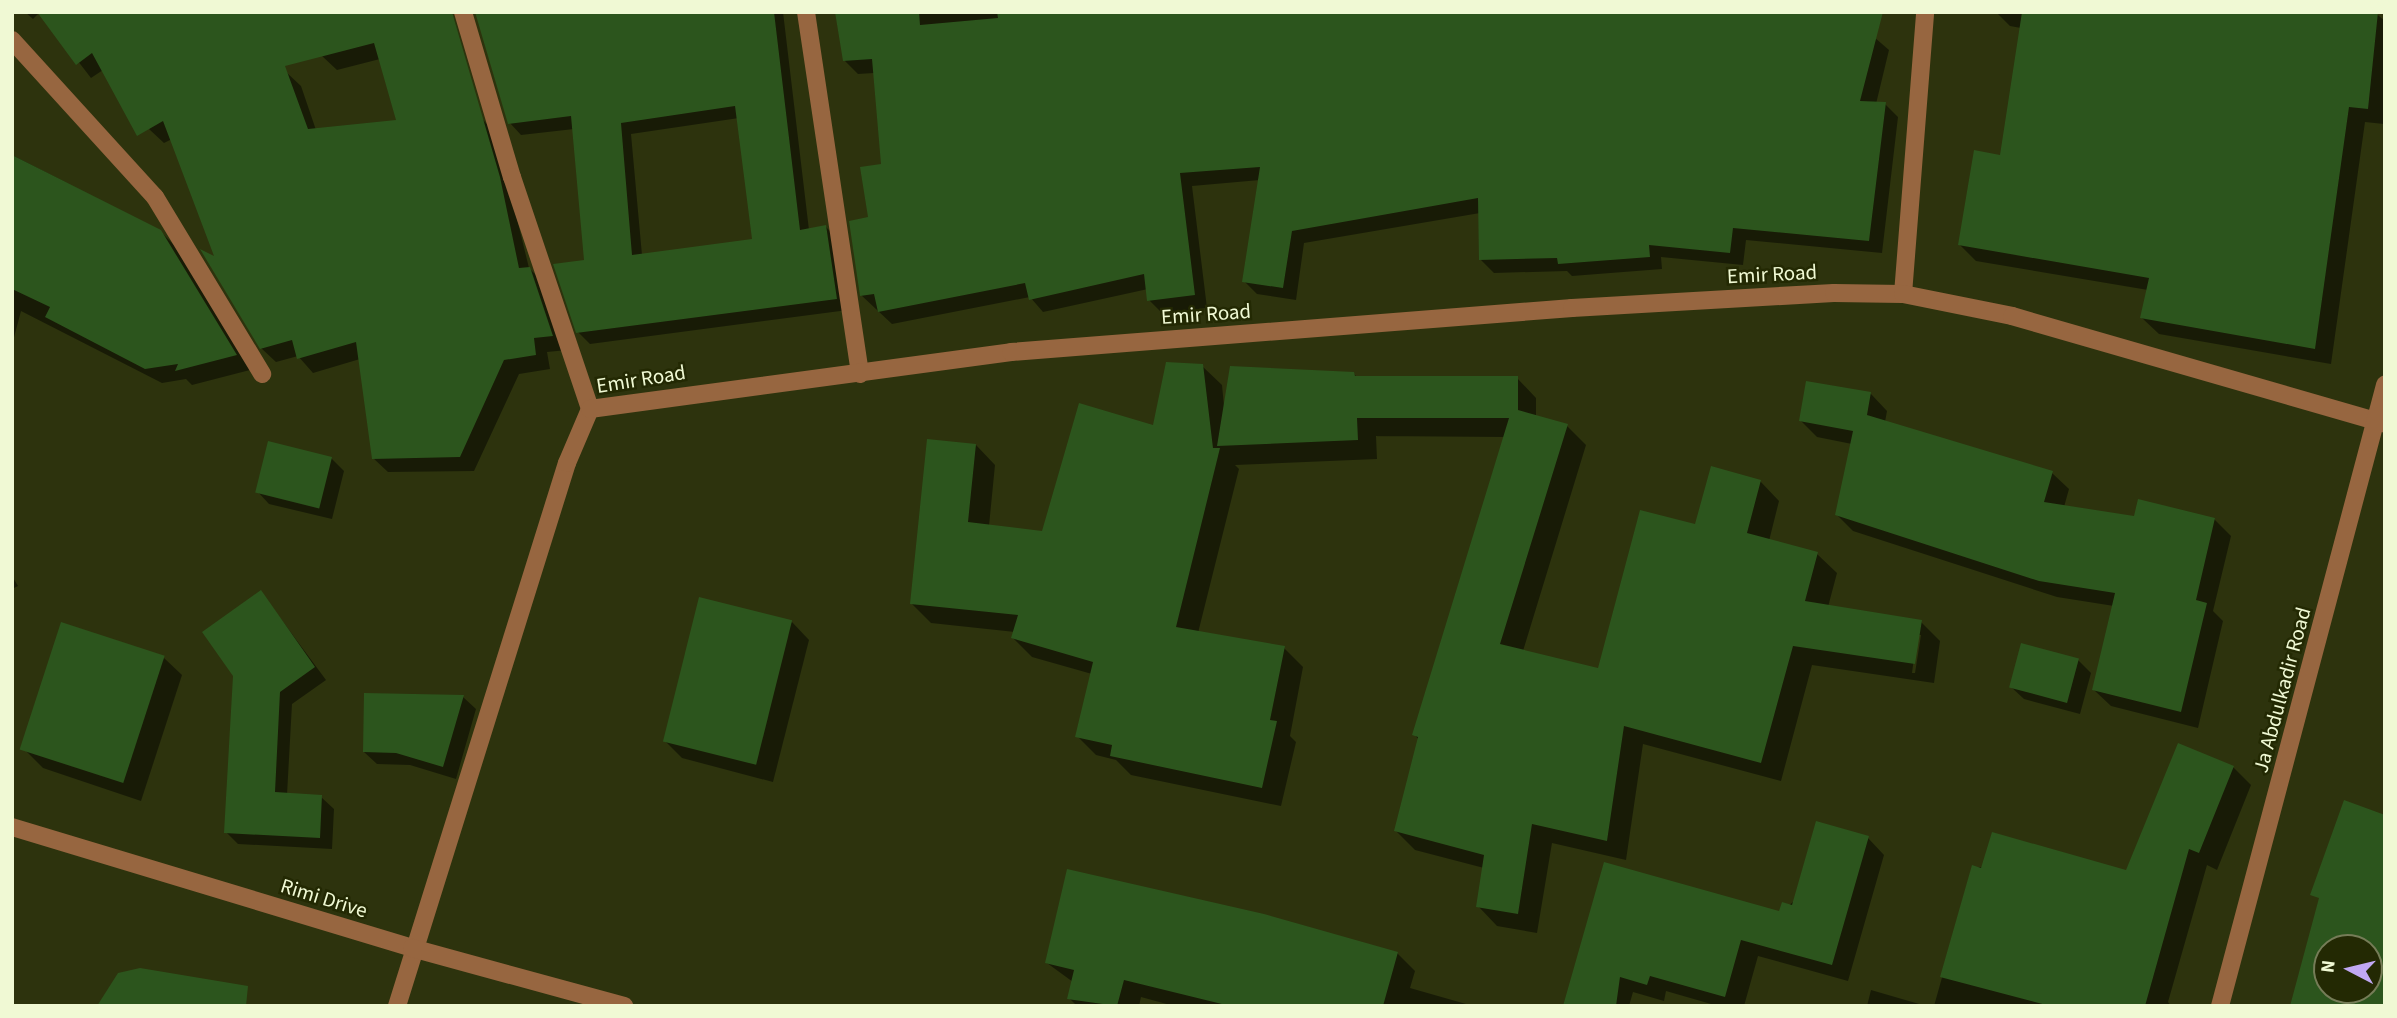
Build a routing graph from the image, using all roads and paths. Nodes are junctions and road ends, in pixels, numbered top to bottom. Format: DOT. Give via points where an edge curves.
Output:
graph roads {
  1 [pos="463,12"];
  2 [pos="806,12"];
  3 [pos="1925,12"];
  4 [pos="12,40"];
  5 [pos="1903,295"];
  6 [pos="262,374"];
  7 [pos="860,374"];
  8 [pos="2385,386"];
  9 [pos="590,409"];
  10 [pos="2381,423"];
  11 [pos="12,827"];
  12 [pos="412,948"];
  13 [pos="397,1006"];
  14 [pos="624,1006"];
  15 [pos="2220,1006"];
  1 -- 9 [label="street" via="512,177"];
  2 -- 7 [label="street"];
  3 -- 5 [label="street"];
  4 -- 6 [label="street" via="155,197"];
  5 -- 7 [label="street, Emir Road" via="1834,293 1572,308 1011,352"];
  5 -- 10 [label="street, Emir Road" via="2012,316"];
  7 -- 9 [label="street, Emir Road"];
  8 -- 10 [label="street, Ja Abdulkadir Road"];
  9 -- 12 [label="street, Emir Road" via="567,463"];
  10 -- 15 [label="street, Ja Abdulkadir Road"];
  11 -- 12 [label="street, Rimi Drive"];
  12 -- 13 [label="street, Emir Road"];
  12 -- 14 [label="street, Rimi Drive"];
}
